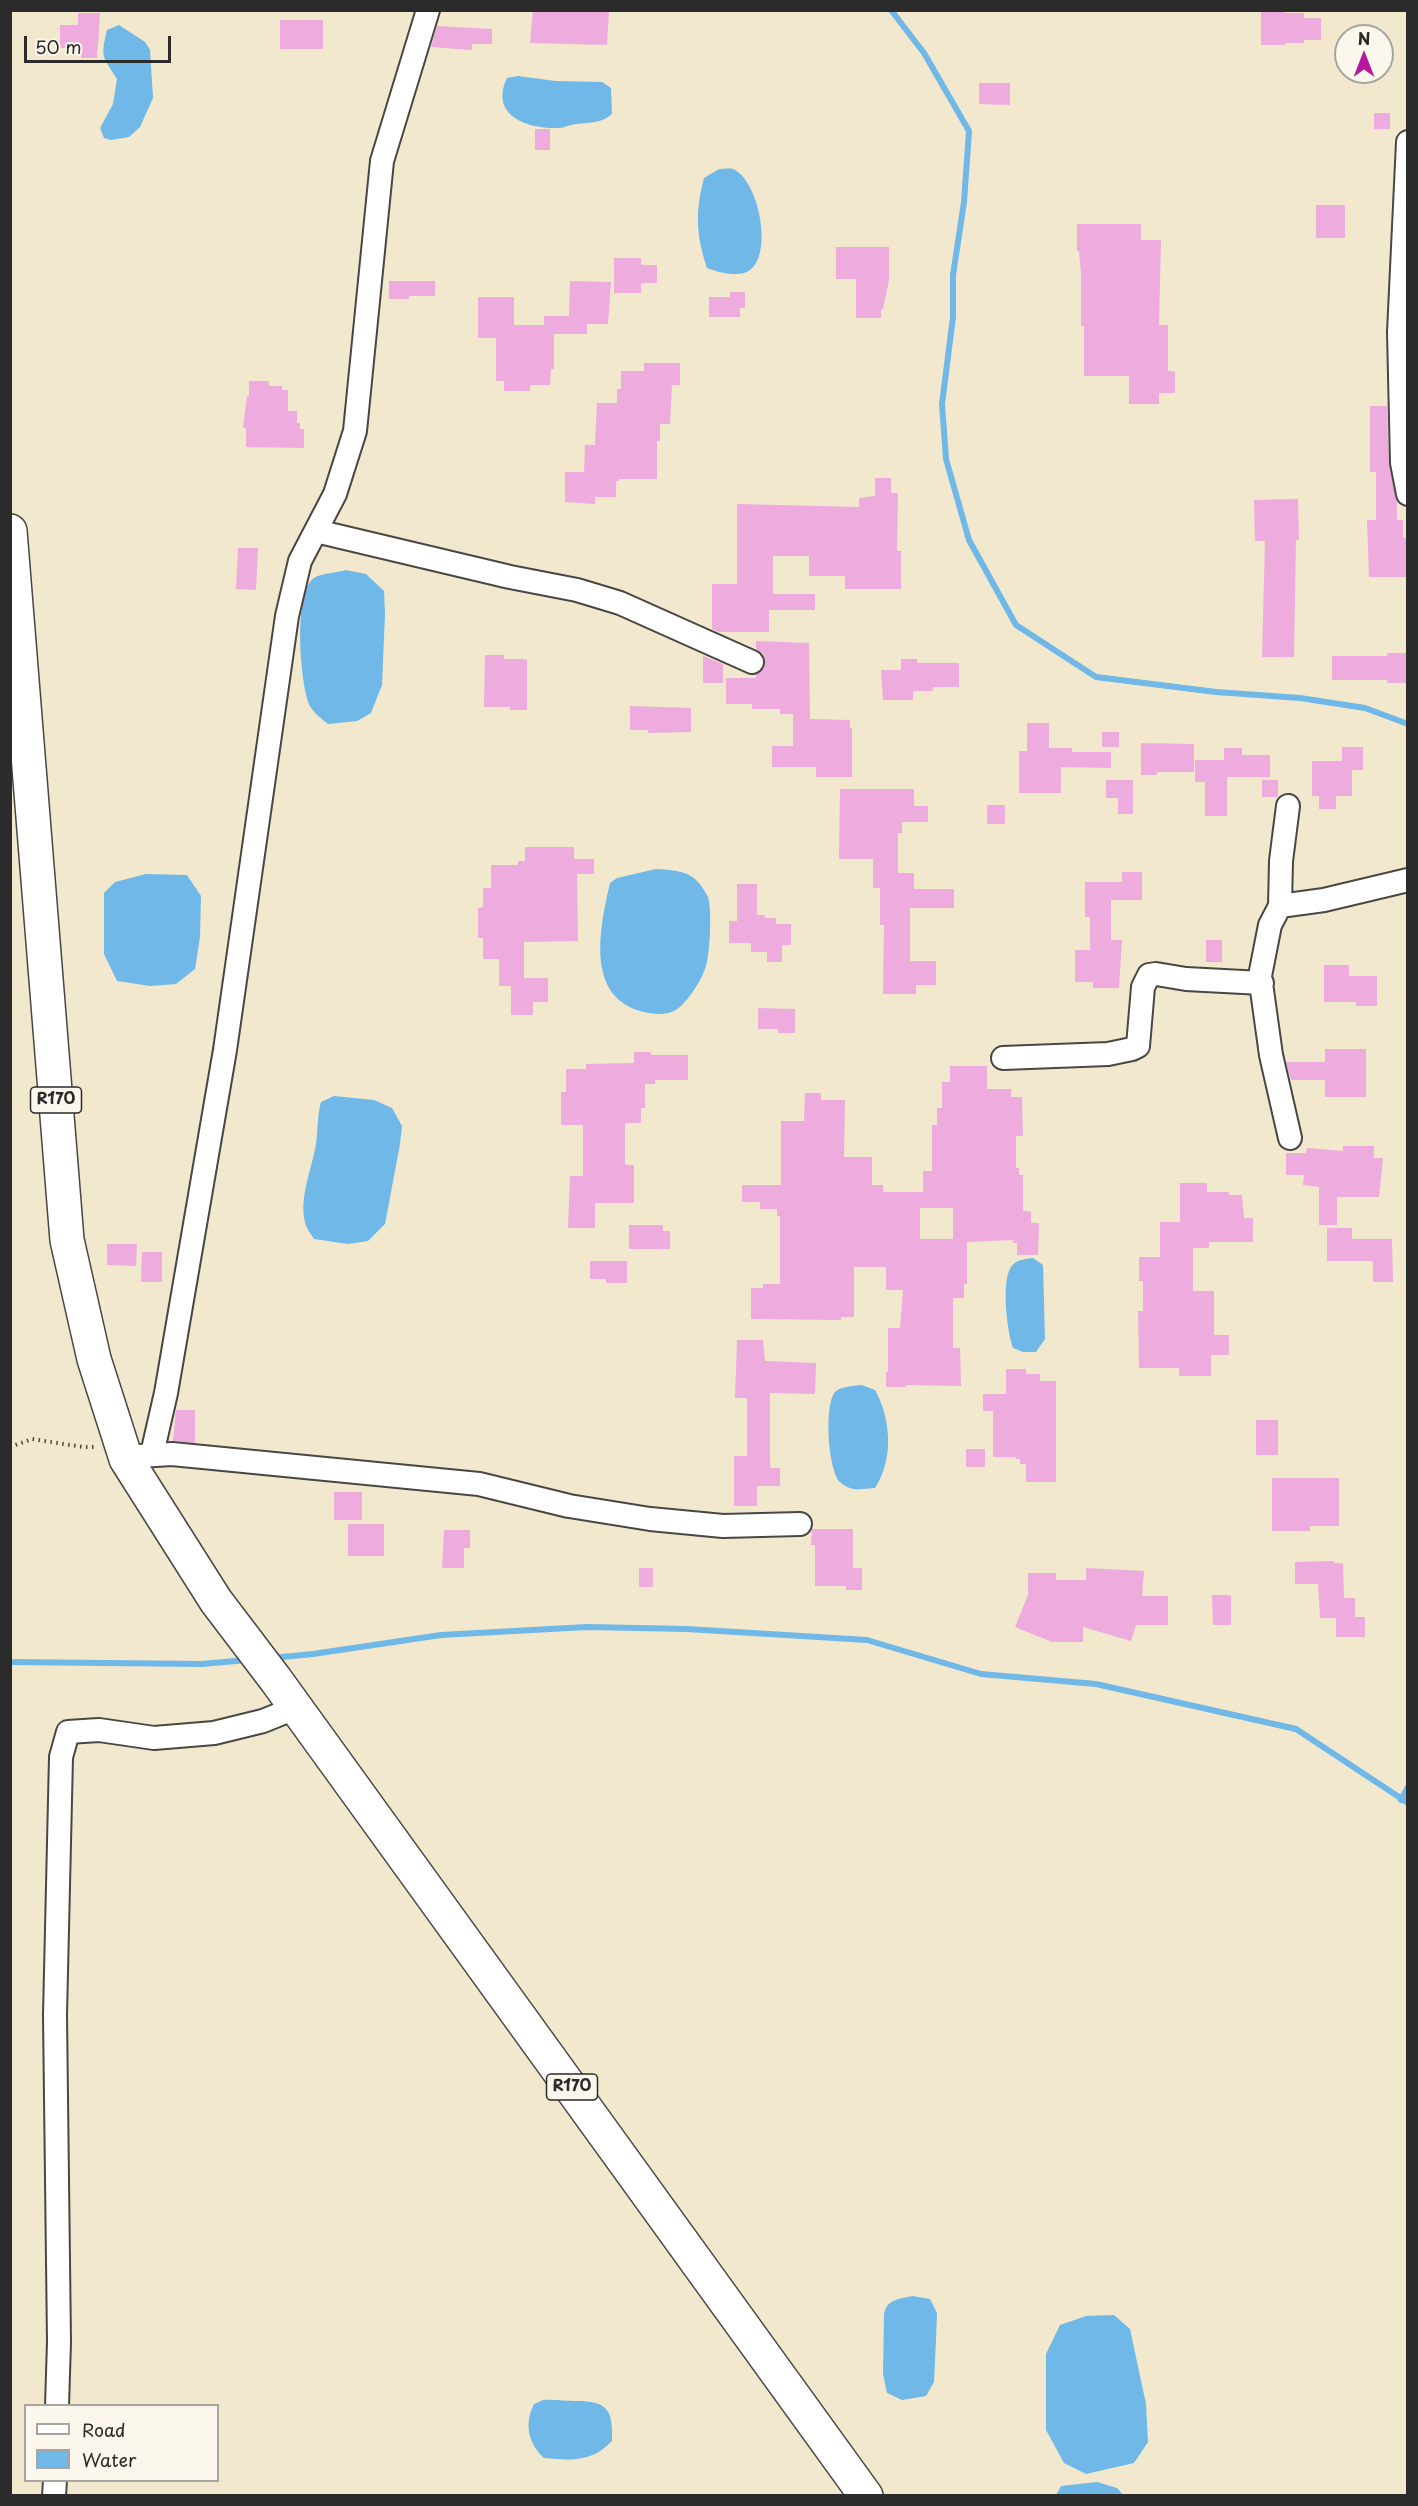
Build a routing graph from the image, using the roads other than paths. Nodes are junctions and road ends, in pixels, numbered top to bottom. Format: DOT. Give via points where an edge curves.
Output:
graph roads {
  1 [pos="428,10"];
  2 [pos="1407,142"];
  3 [pos="1407,494"];
  4 [pos="10,531"];
  5 [pos="316,531"];
  6 [pos="752,662"];
  7 [pos="1288,807"];
  8 [pos="1407,880"];
  9 [pos="1280,906"];
  10 [pos="1262,983"];
  11 [pos="1003,1058"];
  12 [pos="1290,1138"];
  13 [pos="133,1453"];
  14 [pos="800,1524"];
  15 [pos="295,1708"];
  16 [pos="57,2404"];
  17 [pos="866,2496"];
  1 -- 5 [label="street" via="382,161 355,431 335,495"];
  2 -- 3 [label="street" via="1399,332 1402,463"];
  4 -- 13 [label="main road, R170" via="67,1240 94,1359"];
  5 -- 6 [label="street" via="577,590 620,603"];
  5 -- 13 [label="street" via="300,561 287,616 225,1050 166,1393"];
  7 -- 9 [label="street"];
  8 -- 9 [label="street"];
  9 -- 10 [label="street" via="1270,925"];
  10 -- 11 [label="street" via="1149,975 1143,987 1138,1046 1108,1054"];
  10 -- 12 [label="street" via="1271,1055"];
  13 -- 14 [label="street" via="479,1484 569,1506 650,1519 723,1526"];
  13 -- 15 [label="main road, R170" via="216,1601"];
  15 -- 16 [label="street" via="214,1733 154,1738 99,1730 68,1732 61,1758 55,2014"];
  15 -- 17 [label="main road, R170"];
}
